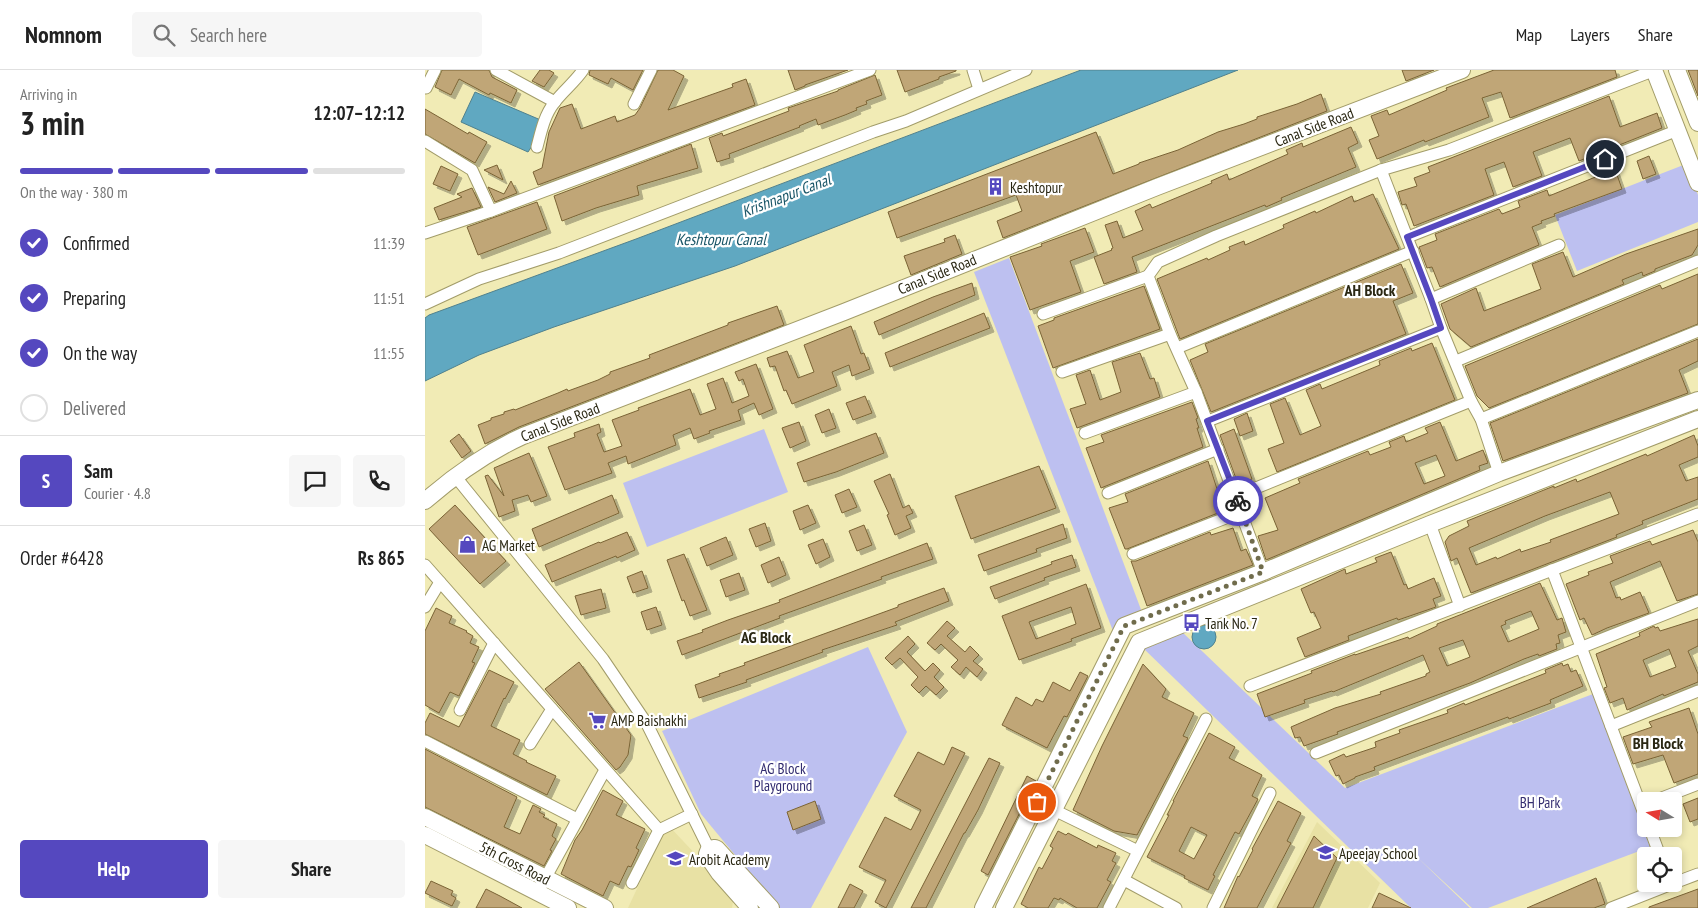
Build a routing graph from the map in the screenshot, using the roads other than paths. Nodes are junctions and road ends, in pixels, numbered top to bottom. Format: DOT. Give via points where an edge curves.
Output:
graph roads {
  1 [pos="435,70"];
  2 [pos="496,70"];
  3 [pos="583,70"];
  4 [pos="651,70"];
  5 [pos="870,70"];
  6 [pos="973,70"];
  7 [pos="1026,70"];
  8 [pos="1462,70"];
  9 [pos="1654,70"];
  10 [pos="1677,70"];
  11 [pos="839,75"];
  12 [pos="425,87"];
  13 [pos="979,89"];
  14 [pos="555,102"];
  15 [pos="634,104"];
  16 [pos="1698,123"];
  17 [pos="1678,130"];
  18 [pos="425,141"];
  19 [pos="537,147"];
  20 [pos="1381,170"];
  21 [pos="1698,183"];
  22 [pos="491,212"];
  23 [pos="425,233"];
  24 [pos="1407,237"];
  25 [pos="1559,245"];
  26 [pos="1413,250"];
  27 [pos="1698,261"];
  28 [pos="1148,276"];
  29 [pos="1431,299"];
  30 [pos="425,304"];
  31 [pos="1043,314"];
  32 [pos="1441,328"];
  33 [pos="1698,331"];
  34 [pos="1170,334"];
  35 [pos="1177,348"];
  36 [pos="1455,361"];
  37 [pos="1063,372"];
  38 [pos="1197,392"];
  39 [pos="1698,400"];
  40 [pos="1471,401"];
  41 [pos="1481,419"];
  42 [pos="1698,419"];
  43 [pos="1207,421"];
  44 [pos="1085,433"];
  45 [pos="1218,449"];
  46 [pos="1499,473"];
  47 [pos="455,476"];
  48 [pos="1108,493"];
  49 [pos="1236,496"];
  50 [pos="425,501"];
  51 [pos="1241,512"];
  52 [pos="1698,514"];
  53 [pos="1430,524"];
  54 [pos="1368,528"];
  55 [pos="1375,547"];
  56 [pos="1133,554"];
  57 [pos="425,565"];
  58 [pos="1551,570"];
  59 [pos="1263,572"];
  60 [pos="440,582"];
  61 [pos="1698,601"];
  62 [pos="1460,606"];
  63 [pos="425,607"];
  64 [pos="494,644"];
  65 [pos="1581,648"];
  66 [pos="1250,686"];
  67 [pos="1698,691"];
  68 [pos="552,709"];
  69 [pos="460,710"];
  70 [pos="1083,710"];
  71 [pos="1100,718"];
  72 [pos="1206,718"];
  73 [pos="1611,726"];
  74 [pos="425,742"];
  75 [pos="530,744"];
  76 [pos="1316,753"];
  77 [pos="605,770"];
  78 [pos="1698,784"];
  79 [pos="1638,792"];
  80 [pos="1677,792"];
  81 [pos="1271,793"];
  82 [pos="1054,810"];
  83 [pos="692,814"];
  84 [pos="425,817"];
  85 [pos="577,819"];
  86 [pos="659,830"];
  87 [pos="425,835"];
  88 [pos="709,849"];
  89 [pos="1138,851"];
  90 [pos="1698,874"];
  91 [pos="1124,880"];
  92 [pos="1682,880"];
  93 [pos="632,883"];
  94 [pos="541,886"];
  95 [pos="1652,892"];
  96 [pos="744,904"];
  97 [pos="567,908"];
  98 [pos="605,908"];
  99 [pos="771,908"];
  100 [pos="983,908"];
  101 [pos="1004,908"];
  102 [pos="1109,908"];
  103 [pos="1176,908"];
  104 [pos="1213,908"];
  105 [pos="1611,908"];
  1 -- 12 [label="street"];
  2 -- 14 [label="street"];
  3 -- 14 [label="street"];
  4 -- 15 [label="street"];
  5 -- 11 [label="street"];
  6 -- 13 [label="street"];
  7 -- 13 [label="street"];
  8 -- 47 [label="main road, Canal Side Road" via="523,436 498,447"];
  9 -- 17 [label="main road"];
  9 -- 20 [label="street" via="1449,150"];
  10 -- 16 [label="main road"];
  11 -- 22 [label="street"];
  13 -- 30 [label="street" via="906,121 559,253 479,279"];
  14 -- 19 [label="street" via="543,125"];
  17 -- 21 [label="main road"];
  17 -- 24 [label="street"];
  18 -- 22 [label="street" via="471,170"];
  20 -- 24 [label="street"];
  20 -- 28 [label="street" via="1158,262"];
  22 -- 23 [label="street"];
  24 -- 26 [label="street"];
  25 -- 29 [label="street"];
  26 -- 29 [label="street"];
  26 -- 35 [label="street"];
  27 -- 36 [label="street"];
  28 -- 31 [label="street"];
  28 -- 34 [label="street"];
  29 -- 32 [label="street"];
  32 -- 36 [label="street"];
  32 -- 43 [label="street"];
  33 -- 41 [label="street"];
  34 -- 35 [label="street"];
  34 -- 37 [label="street"];
  35 -- 38 [label="street"];
  36 -- 40 [label="street"];
  38 -- 43 [label="street"];
  38 -- 44 [label="street"];
  39 -- 46 [label="main road"];
  40 -- 41 [label="street"];
  40 -- 49 [label="street"];
  41 -- 46 [label="street"];
  42 -- 53 [label="main road"];
  43 -- 45 [label="street"];
  45 -- 48 [label="street"];
  45 -- 49 [label="street"];
  46 -- 54 [label="main road"];
  47 -- 50 [label="main road, Canal Side Road"];
  47 -- 83 [label="street" via="603,659 647,724"];
  49 -- 51 [label="street"];
  51 -- 56 [label="street"];
  51 -- 59 [label="street"];
  52 -- 58 [label="street"];
  53 -- 55 [label="main road"];
  53 -- 62 [label="street"];
  54 -- 55 [label="main road"];
  54 -- 59 [label="main road"];
  55 -- 71 [label="main road" via="1139,642"];
  57 -- 60 [label="street"];
  58 -- 62 [label="street"];
  58 -- 65 [label="street"];
  59 -- 70 [label="main road" via="1124,626"];
  60 -- 63 [label="street"];
  60 -- 64 [label="street"];
  61 -- 65 [label="street"];
  62 -- 66 [label="street"];
  64 -- 68 [label="street"];
  64 -- 69 [label="street"];
  65 -- 73 [label="street"];
  65 -- 76 [label="street"];
  67 -- 73 [label="street"];
  68 -- 75 [label="street"];
  68 -- 77 [label="street"];
  70 -- 71 [label="main road"];
  70 -- 100 [label="main road"];
  71 -- 82 [label="main road"];
  72 -- 89 [label="street"];
  73 -- 79 [label="street"];
  74 -- 85 [label="street"];
  77 -- 85 [label="street"];
  77 -- 86 [label="street"];
  78 -- 80 [label="street"];
  81 -- 104 [label="street"];
  82 -- 89 [label="street"];
  82 -- 101 [label="main road"];
  83 -- 86 [label="street"];
  83 -- 88 [label="street"];
  84 -- 94 [label="main road, 5th Cross Road"];
  85 -- 94 [label="street"];
  86 -- 93 [label="street"];
  87 -- 94 [label="main road, 5th Cross Road"];
  88 -- 96 [label="main road" via="708,857"];
  88 -- 99 [label="main road" via="717,849"];
  89 -- 91 [label="street"];
  90 -- 92 [label="street"];
  91 -- 102 [label="street"];
  91 -- 103 [label="street"];
  94 -- 97 [label="main road, 5th Cross Road"];
  94 -- 98 [label="main road, 5th Cross Road"];
  95 -- 105 [label="street"];
}
